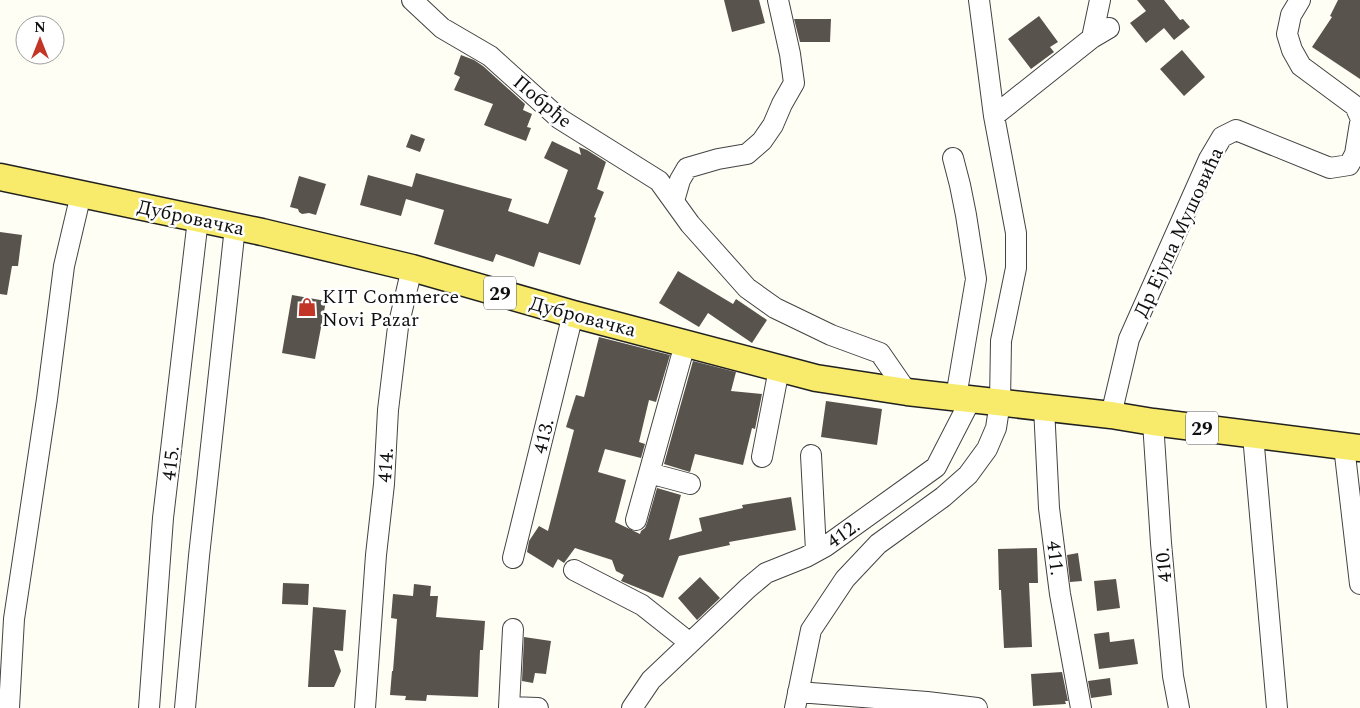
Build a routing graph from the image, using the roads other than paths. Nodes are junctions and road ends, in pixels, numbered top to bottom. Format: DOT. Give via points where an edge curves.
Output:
graph roads {
  1 [pos="412,0"];
  2 [pos="778,0"];
  3 [pos="979,0"];
  4 [pos="1100,0"];
  5 [pos="1300,0"];
  6 [pos="1358,115"];
  7 [pos="994,116"];
  8 [pos="953,158"];
  9 [pos="0,176"];
  10 [pos="82,194"];
  11 [pos="674,202"];
  12 [pos="198,219"];
  13 [pos="235,227"];
  14 [pos="412,268"];
  15 [pos="573,314"];
  16 [pos="685,344"];
  17 [pos="779,369"];
  18 [pos="907,392"];
  19 [pos="964,398"];
  20 [pos="1000,402"];
  21 [pos="1044,407"];
  22 [pos="1111,415"];
  23 [pos="1154,422"];
  24 [pos="1253,434"];
  25 [pos="1352,447"];
  26 [pos="811,456"];
  27 [pos="762,458"];
  28 [pos="649,473"];
  29 [pos="690,484"];
  30 [pos="636,520"];
  31 [pos="816,551"];
  32 [pos="513,558"];
  33 [pos="574,570"];
  34 [pos="1360,584"];
  35 [pos="513,629"];
  36 [pos="690,644"];
  37 [pos="796,700"];
  38 [pos="9,708"];
  39 [pos="149,708"];
  40 [pos="185,708"];
  41 [pos="365,708"];
  42 [pos="538,708"];
  43 [pos="632,708"];
  44 [pos="977,708"];
  45 [pos="1081,708"];
  46 [pos="1179,708"];
  47 [pos="1277,708"];
  1 -- 11 [label="street, Побрђе" via="442,28 490,56 560,119 659,181"];
  2 -- 11 [label="street" via="794,83 773,125 747,154 687,168"];
  3 -- 7 [label="street"];
  4 -- 7 [label="street" via="1101,33"];
  5 -- 6 [label="street" via="1291,16 1287,34 1292,50 1302,66"];
  6 -- 22 [label="street, Др Ејупа Мушовића" via="1355,154 1349,166 1330,168 1236,130 1222,137 1209,159 1129,339"];
  7 -- 20 [label="street" via="1014,216 1017,248 1001,341"];
  8 -- 19 [label="street, 412." via="976,279"];
  9 -- 10 [label="main road, Дубровачка / 29"];
  10 -- 12 [label="main road, Дубровачка / 29"];
  10 -- 38 [label="street" via="64,266 14,619"];
  11 -- 18 [label="street, Побрђе" via="747,288 791,316 880,353"];
  12 -- 13 [label="main road, Дубровачка / 29"];
  12 -- 39 [label="street, 415." via="163,518"];
  13 -- 14 [label="main road, Дубровачка / 29"];
  13 -- 40 [label="street, 415."];
  14 -- 15 [label="main road, Дубровачка / 29"];
  14 -- 41 [label="street, 414." via="398,327 388,410"];
  15 -- 16 [label="main road, Дубровачка / 29"];
  15 -- 32 [label="street, 413."];
  16 -- 17 [label="main road, Дубровачка / 29"];
  16 -- 28 [label="street"];
  17 -- 18 [label="main road, Дубровачка / 29"];
  17 -- 27 [label="street"];
  18 -- 19 [label="main road, Дубровачка / 29"];
  19 -- 20 [label="main road, Дубровачка / 29"];
  19 -- 31 [label="street, 412." via="936,467"];
  20 -- 21 [label="main road, 29"];
  20 -- 37 [label="street" via="996,428 987,449 968,475 943,498 878,544 845,579 811,630"];
  21 -- 22 [label="main road, 29"];
  21 -- 45 [label="street, 411." via="1049,508 1060,594"];
  22 -- 23 [label="main road, 29"];
  23 -- 24 [label="main road, 29"];
  23 -- 46 [label="street, 410." via="1163,562"];
  24 -- 25 [label="main road, 29"];
  24 -- 47 [label="street"];
  25 -- 34 [label="street"];
  26 -- 31 [label="street"];
  28 -- 29 [label="street"];
  28 -- 30 [label="street"];
  31 -- 36 [label="street, 412." via="766,573"];
  33 -- 36 [label="street" via="642,605"];
  35 -- 42 [label="street" via="509,707"];
  36 -- 43 [label="street, 412." via="651,680"];
  37 -- 44 [label="street"];
}
